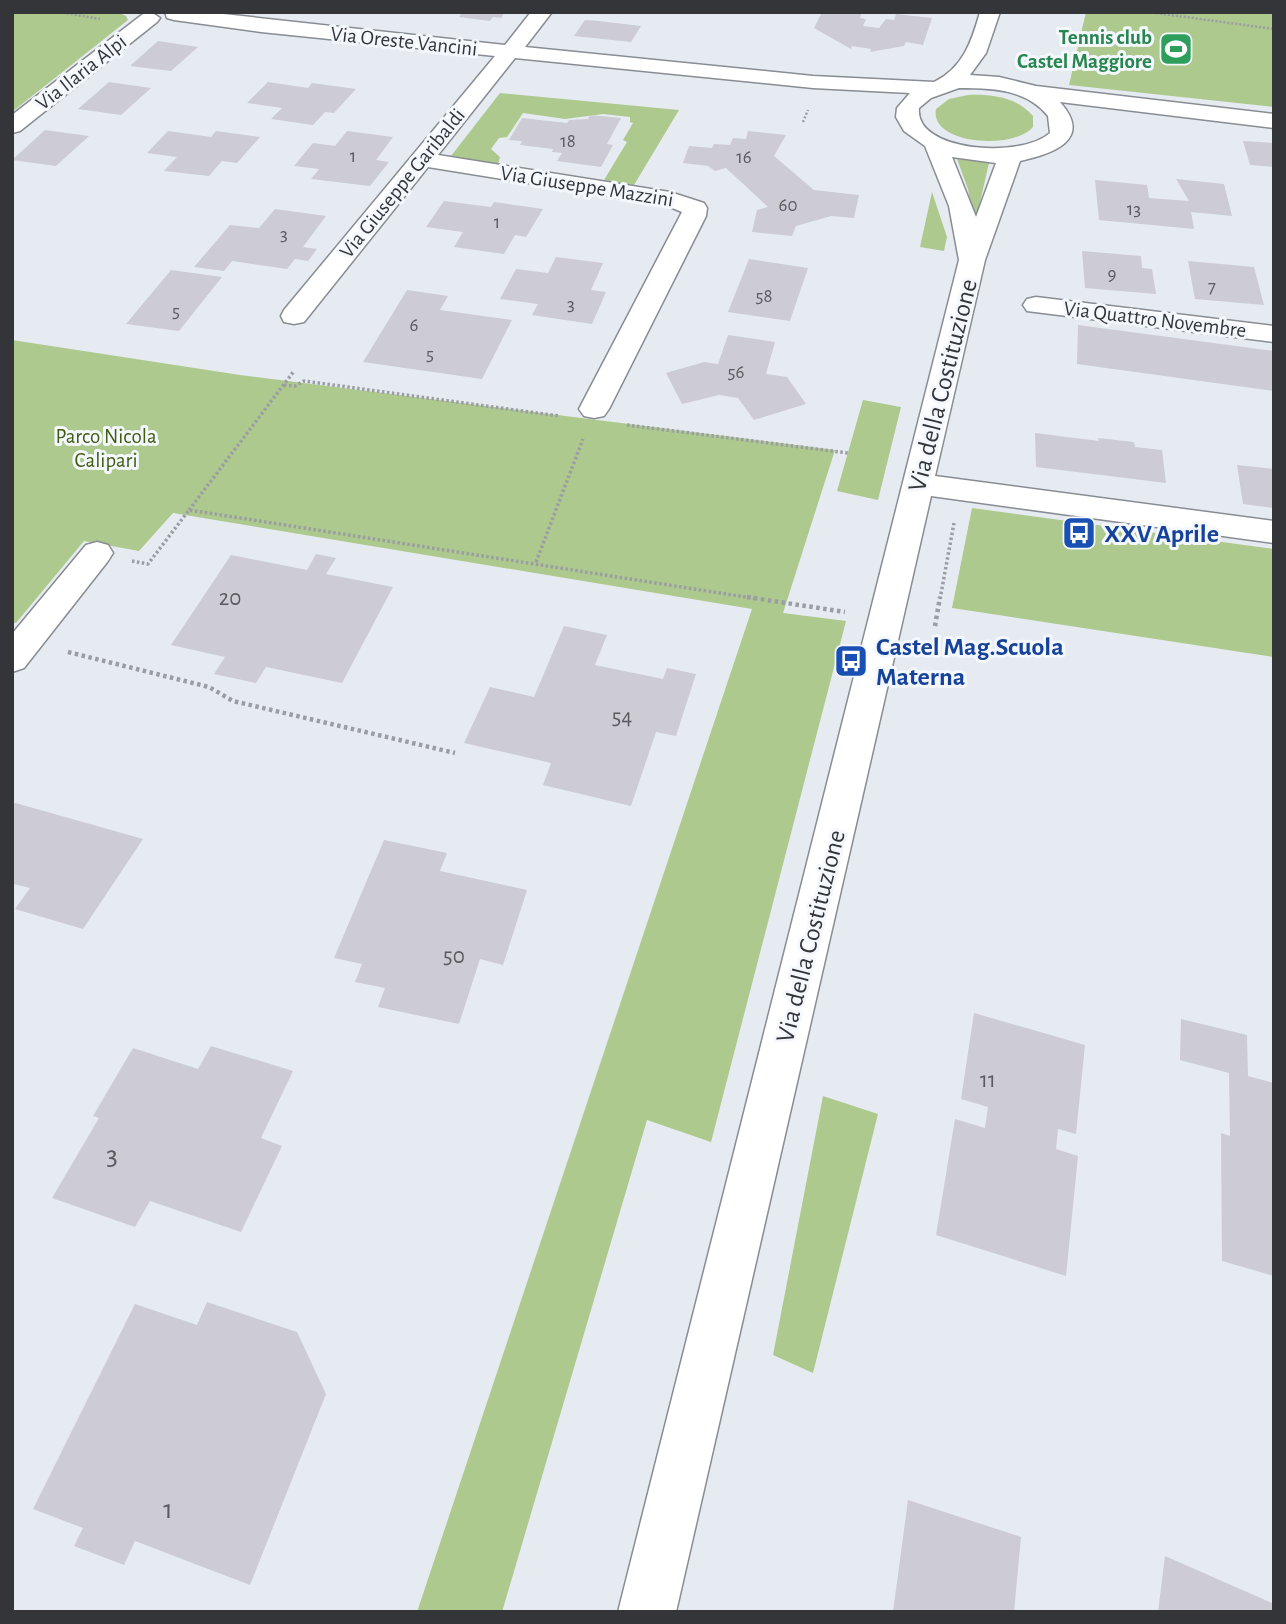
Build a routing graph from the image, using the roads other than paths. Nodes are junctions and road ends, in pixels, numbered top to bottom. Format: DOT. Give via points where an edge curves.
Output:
graph roads {
  1 [pos="542,12"];
  2 [pos="990,12"];
  3 [pos="175,13"];
  4 [pos="146,15"];
  5 [pos="510,51"];
  6 [pos="979,52"];
  7 [pos="813,82"];
  8 [pos="939,86"];
  9 [pos="1022,90"];
  10 [pos="1165,110"];
  11 [pos="907,113"];
  12 [pos="1274,121"];
  13 [pos="1063,124"];
  14 [pos="12,126"];
  15 [pos="934,142"];
  16 [pos="1011,155"];
  17 [pos="421,159"];
  18 [pos="972,260"];
  19 [pos="1036,305"];
  20 [pos="294,316"];
  21 [pos="1274,334"];
  22 [pos="594,409"];
  23 [pos="917,484"];
  24 [pos="1274,533"];
  25 [pos="97,553"];
  26 [pos="19,650"];
  27 [pos="647,1612"];
  1 -- 5 [label="street, Via Oreste Vancini"];
  2 -- 6 [label="street"];
  3 -- 4 [label="street, Via Oreste Vancini"];
  3 -- 5 [label="street, Via Oreste Vancini"];
  4 -- 14 [label="street, Via Ilaria Alpi"];
  5 -- 7 [label="street, Via Oreste Vancini"];
  5 -- 17 [label="street, Via Giuseppe Garibaldi"];
  6 -- 8 [label="street" via="960,75"];
  6 -- 9 [label="street" via="993,72"];
  7 -- 8 [label="street, Via Oreste Vancini"];
  7 -- 11 [label="street, Via Oreste Vancini" via="873,96"];
  8 -- 9 [label="street, Via Oreste Vancini" via="988,83"];
  8 -- 11 [label="street" via="918,96"];
  9 -- 10 [label="street"];
  9 -- 13 [label="street" via="1053,107"];
  10 -- 12 [label="street"];
  10 -- 13 [label="street" via="1107,111"];
  11 -- 15 [label="street" via="912,126"];
  13 -- 16 [label="street" via="1061,133 1043,148"];
  15 -- 16 [label="street" via="971,154"];
  15 -- 18 [label="street, Via della Costituzione" via="961,206"];
  16 -- 18 [label="street, Via della Costituzione"];
  17 -- 20 [label="street, Via Giuseppe Garibaldi"];
  17 -- 22 [label="street, Via Giuseppe Mazzini" via="670,199 695,208"];
  18 -- 23 [label="street, Via della Costituzione"];
  19 -- 21 [label="street, Via Quattro Novembre"];
  23 -- 24 [label="street"];
  23 -- 27 [label="street, Via della Costituzione"];
  25 -- 26 [label="street"];
}
